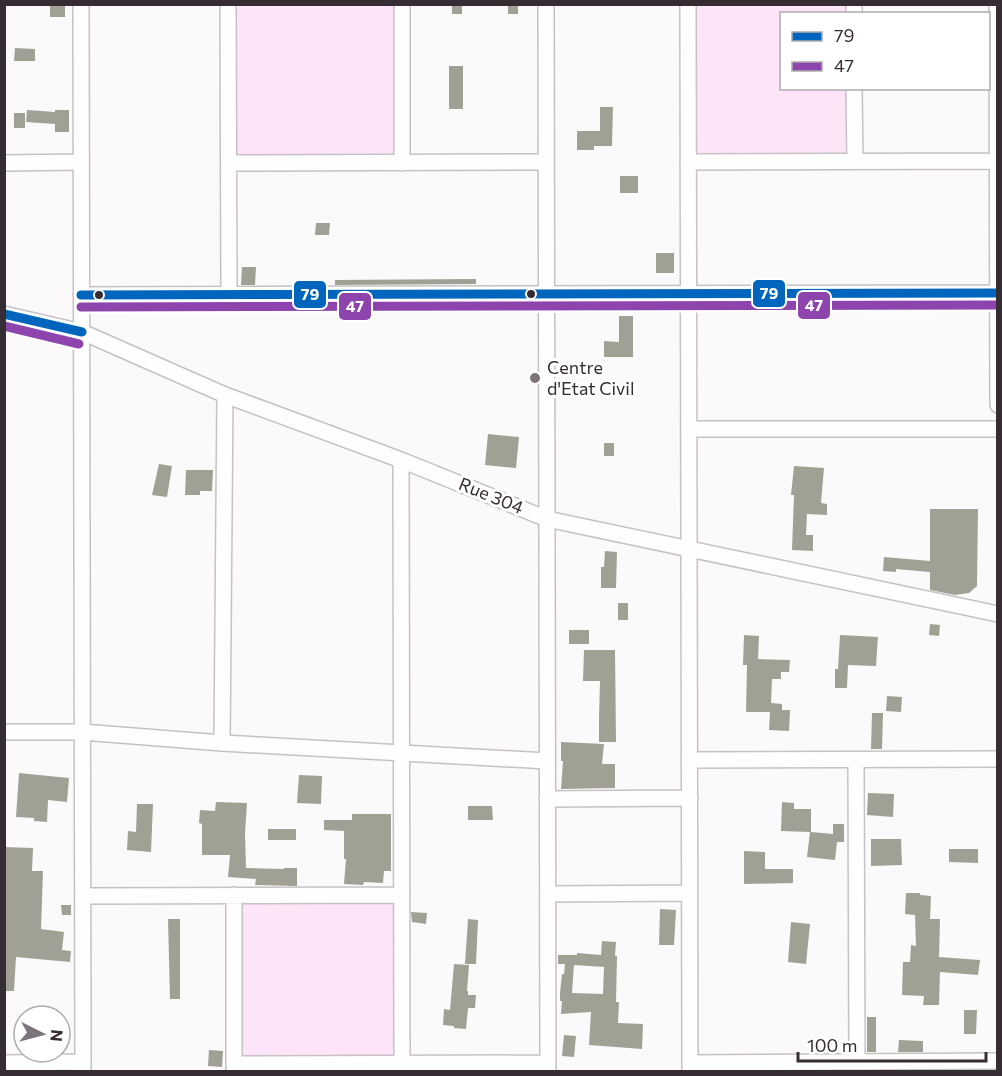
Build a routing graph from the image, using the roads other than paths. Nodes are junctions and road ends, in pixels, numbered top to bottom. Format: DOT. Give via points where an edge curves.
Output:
graph roads {
  1 [pos="81,4"];
  2 [pos="228,4"];
  3 [pos="402,4"];
  4 [pos="546,4"];
  5 [pos="688,4"];
  6 [pos="997,4"];
  7 [pos="854,90"];
  8 [pos="855,161"];
  9 [pos="997,161"];
  10 [pos="81,162"];
  11 [pos="546,162"];
  12 [pos="688,162"];
  13 [pos="4,163"];
  14 [pos="229,163"];
  15 [pos="402,163"];
  16 [pos="997,293"];
  17 [pos="546,294"];
  18 [pos="688,294"];
  19 [pos="81,295"];
  20 [pos="229,295"];
  21 [pos="4,314"];
  22 [pos="82,332"];
  23 [pos="225,395"];
  24 [pos="998,405"];
  25 [pos="689,429"];
  26 [pos="998,429"];
  27 [pos="401,460"];
  28 [pos="547,519"];
  29 [pos="689,549"];
  30 [pos="998,614"];
  31 [pos="4,732"];
  32 [pos="82,732"];
  33 [pos="222,742"];
  34 [pos="402,752"];
  35 [pos="998,759"];
  36 [pos="689,760"];
  37 [pos="856,760"];
  38 [pos="547,761"];
  39 [pos="690,798"];
  40 [pos="547,799"];
  41 [pos="690,893"];
  42 [pos="548,894"];
  43 [pos="234,895"];
  44 [pos="402,895"];
  45 [pos="83,896"];
  46 [pos="998,1061"];
  47 [pos="857,1062"];
  48 [pos="4,1063"];
  49 [pos="402,1064"];
  50 [pos="83,1067"];
  51 [pos="548,1067"];
  52 [pos="690,1067"];
  53 [pos="234,1068"];
  1 -- 10 [label="street"];
  2 -- 14 [label="street"];
  3 -- 15 [label="street"];
  4 -- 11 [label="street"];
  5 -- 12 [label="street"];
  6 -- 9 [label="street"];
  7 -- 8 [label="street"];
  8 -- 9 [label="street"];
  8 -- 12 [label="street"];
  9 -- 16 [label="street"];
  10 -- 13 [label="street"];
  10 -- 19 [label="street"];
  11 -- 15 [label="street"];
  11 -- 17 [label="street"];
  12 -- 18 [label="street"];
  14 -- 15 [label="street"];
  14 -- 20 [label="street"];
  16 -- 18 [label="street"];
  16 -- 24 [label="street"];
  17 -- 18 [label="street"];
  17 -- 20 [label="street"];
  17 -- 28 [label="street"];
  18 -- 25 [label="street"];
  19 -- 20 [label="street"];
  19 -- 22 [label="street"];
  21 -- 22 [label="street, Rue 304"];
  22 -- 23 [label="street, Rue 304"];
  22 -- 32 [label="street"];
  23 -- 27 [label="street, Rue 304"];
  23 -- 33 [label="street"];
  25 -- 26 [label="street"];
  25 -- 29 [label="street"];
  27 -- 28 [label="street, Rue 304"];
  27 -- 34 [label="street"];
  28 -- 29 [label="street, Rue 304"];
  28 -- 38 [label="street"];
  29 -- 30 [label="street, Rue 304"];
  29 -- 36 [label="street"];
  31 -- 32 [label="street"];
  32 -- 33 [label="street"];
  32 -- 45 [label="street"];
  33 -- 34 [label="street"];
  34 -- 38 [label="street"];
  34 -- 44 [label="street"];
  35 -- 37 [label="street"];
  36 -- 37 [label="street"];
  36 -- 39 [label="street"];
  37 -- 47 [label="street"];
  38 -- 40 [label="street"];
  39 -- 40 [label="street"];
  39 -- 41 [label="street"];
  40 -- 42 [label="street"];
  41 -- 42 [label="street"];
  41 -- 52 [label="street"];
  42 -- 51 [label="street"];
  43 -- 44 [label="street"];
  43 -- 45 [label="street"];
  43 -- 53 [label="street"];
  44 -- 49 [label="street"];
  45 -- 50 [label="street"];
  46 -- 47 [label="street"];
  47 -- 52 [label="street"];
  48 -- 50 [label="street"];
  49 -- 51 [label="street"];
  49 -- 53 [label="street"];
}
